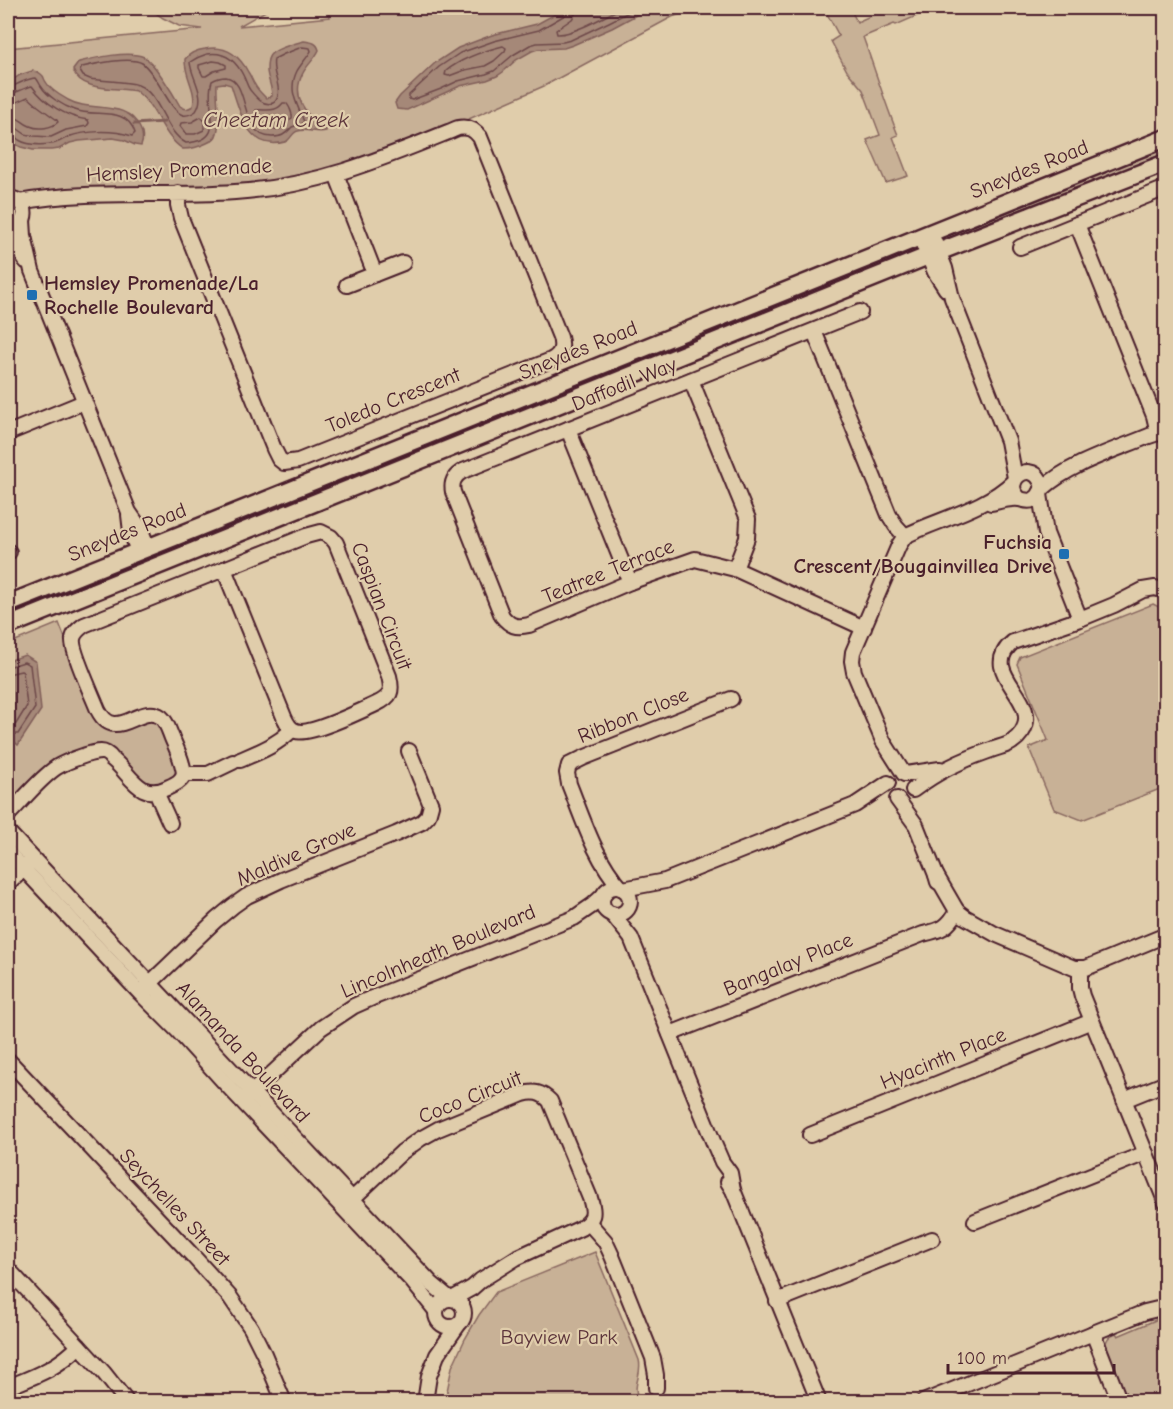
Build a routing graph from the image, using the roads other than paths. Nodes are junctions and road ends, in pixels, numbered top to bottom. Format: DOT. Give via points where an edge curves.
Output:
graph roads {
  1 [pos="472,129"];
  2 [pos="1166,138"];
  3 [pos="1166,163"];
  4 [pos="336,174"];
  5 [pos="1166,188"];
  6 [pos="178,194"];
  7 [pos="13,198"];
  8 [pos="57,198"];
  9 [pos="23,218"];
  10 [pos="1077,224"];
  11 [pos="8,229"];
  12 [pos="8,234"];
  13 [pos="926,235"];
  14 [pos="1020,247"];
  15 [pos="933,254"];
  16 [pos="403,263"];
  17 [pos="32,271"];
  18 [pos="375,274"];
  19 [pos="347,285"];
  20 [pos="860,312"];
  21 [pos="814,331"];
  22 [pos="691,380"];
  23 [pos="84,402"];
  24 [pos="568,429"];
  25 [pos="8,433"];
  26 [pos="1162,434"];
  27 [pos="1008,441"];
  28 [pos="1078,465"];
  29 [pos="1033,473"];
  30 [pos="1015,480"];
  31 [pos="453,481"];
  32 [pos="1041,491"];
  33 [pos="1022,500"];
  34 [pos="980,505"];
  35 [pos="1046,533"];
  36 [pos="905,536"];
  37 [pos="143,550"];
  38 [pos="151,569"];
  39 [pos="225,569"];
  40 [pos="735,569"];
  41 [pos="630,582"];
  42 [pos="1166,591"];
  43 [pos="8,604"];
  44 [pos="1080,620"];
  45 [pos="8,626"];
  46 [pos="864,628"];
  47 [pos="731,699"];
  48 [pos="292,730"];
  49 [pos="883,741"];
  50 [pos="410,751"];
  51 [pos="946,768"];
  52 [pos="184,774"];
  53 [pos="905,774"];
  54 [pos="888,782"];
  55 [pos="913,791"];
  56 [pos="156,792"];
  57 [pos="896,798"];
  58 [pos="855,805"];
  59 [pos="8,815"];
  60 [pos="170,823"];
  61 [pos="916,825"];
  62 [pos="8,832"];
  63 [pos="596,851"];
  64 [pos="8,852"];
  65 [pos="29,864"];
  66 [pos="665,881"];
  67 [pos="8,884"];
  68 [pos="622,889"];
  69 [pos="604,894"];
  70 [pos="628,905"];
  71 [pos="611,913"];
  72 [pos="953,916"];
  73 [pos="573,918"];
  74 [pos="1166,936"];
  75 [pos="631,938"];
  76 [pos="1080,969"];
  77 [pos="145,988"];
  78 [pos="1092,1021"];
  79 [pos="670,1034"];
  80 [pos="8,1060"];
  81 [pos="1166,1083"];
  82 [pos="248,1097"];
  83 [pos="1124,1100"];
  84 [pos="810,1135"];
  85 [pos="1146,1153"];
  86 [pos="1166,1203"];
  87 [pos="348,1204"];
  88 [pos="975,1221"];
  89 [pos="589,1223"];
  90 [pos="932,1239"];
  91 [pos="8,1269"];
  92 [pos="472,1288"];
  93 [pos="451,1299"];
  94 [pos="1166,1300"];
  95 [pos="777,1301"];
  96 [pos="1166,1307"];
  97 [pos="464,1309"];
  98 [pos="1145,1312"];
  99 [pos="436,1315"];
  100 [pos="458,1325"];
  101 [pos="1093,1333"];
  102 [pos="79,1346"];
  103 [pos="437,1354"];
  104 [pos="8,1387"];
  105 [pos="656,1388"];
  106 [pos="817,1400"];
  107 [pos="127,1401"];
  108 [pos="284,1401"];
  109 [pos="425,1401"];
  110 [pos="923,1401"];
  111 [pos="1120,1401"];
  1 -- 4 [label="street, Hemsley Promenade" via="458,128"];
  1 -- 6 [label="street, Toledo Crescent" via="480,137 562,349 551,360 292,463 281,461 274,449 181,218"];
  2 -- 13 [label="main road, Sneydes Road"];
  3 -- 15 [label="main road, Sneydes Road"];
  4 -- 6 [label="street, Hemsley Promenade" via="263,189"];
  4 -- 18 [label="street"];
  5 -- 10 [label="street"];
  6 -- 8 [label="street, Hemsley Promenade"];
  7 -- 8 [label="street, Hemsley Promenade"];
  7 -- 9 [label="street" via="23,206"];
  8 -- 9 [label="street, Hemsley Promenade"];
  9 -- 11 [label="street, Hemsley Promenade" via="17,227"];
  9 -- 17 [label="street"];
  10 -- 14 [label="street"];
  10 -- 26 [label="street"];
  12 -- 17 [label="street"];
  13 -- 15 [label="street"];
  13 -- 37 [label="main road, Sneydes Road"];
  15 -- 27 [label="street" via="945,268 952,298"];
  15 -- 38 [label="main road, Sneydes Road"];
  16 -- 18 [label="street"];
  17 -- 23 [label="street"];
  18 -- 19 [label="street"];
  20 -- 21 [label="street, Daffodil Way"];
  21 -- 22 [label="street, Daffodil Way"];
  21 -- 36 [label="street" via="889,515"];
  22 -- 24 [label="street, Daffodil Way"];
  22 -- 40 [label="street" via="748,519 747,538"];
  23 -- 25 [label="street"];
  23 -- 37 [label="street" via="129,512 131,532"];
  24 -- 31 [label="street, Daffodil Way" via="462,471"];
  24 -- 41 [label="street"];
  26 -- 28 [label="street"];
  27 -- 29 [label="street"];
  27 -- 30 [label="street"];
  28 -- 29 [label="street"];
  28 -- 32 [label="street"];
  29 -- 30 [label="street" via="1023,473"];
  29 -- 32 [label="street" via="1041,481"];
  30 -- 33 [label="street" via="1014,491"];
  30 -- 34 [label="street"];
  31 -- 41 [label="street, Teatree Terrace" via="453,492 507,623 529,625"];
  32 -- 33 [label="street" via="1033,500"];
  32 -- 35 [label="street"];
  33 -- 34 [label="street"];
  33 -- 35 [label="street"];
  34 -- 36 [label="street"];
  35 -- 44 [label="street"];
  36 -- 46 [label="street"];
  37 -- 38 [label="main road"];
  37 -- 43 [label="main road, Sneydes Road"];
  38 -- 45 [label="main road, Sneydes Road"];
  39 -- 48 [label="street"];
  39 -- 48 [label="street, Caspian Circuit" via="321,532 336,543 389,676 390,694 365,709 310,731"];
  39 -- 52 [label="street" via="84,625 73,636 74,648 103,719 116,724 146,715 161,717 182,761"];
  40 -- 41 [label="street, Teatree Terrace" via="695,559"];
  40 -- 46 [label="street, Teatree Terrace"];
  42 -- 44 [label="street" via="1143,590"];
  44 -- 51 [label="street" via="1014,642 1005,649 1002,668 1027,720 1022,732 1012,742"];
  46 -- 49 [label="street" via="852,661"];
  47 -- 63 [label="street, Ribbon Close" via="570,765 569,784"];
  48 -- 52 [label="street" via="269,748 208,774"];
  49 -- 53 [label="street"];
  49 -- 54 [label="street"];
  50 -- 77 [label="street, Maldive Grove" via="431,805 422,822 247,896"];
  51 -- 53 [label="street"];
  51 -- 55 [label="street"];
  52 -- 56 [label="street" via="177,783"];
  53 -- 54 [label="street" via="895,775"];
  53 -- 55 [label="street" via="913,781"];
  54 -- 57 [label="street" via="890,793"];
  54 -- 58 [label="street"];
  55 -- 57 [label="street" via="906,798"];
  55 -- 61 [label="street"];
  56 -- 59 [label="street" via="140,787 105,753 92,753 51,772"];
  56 -- 60 [label="street"];
  57 -- 58 [label="street"];
  57 -- 61 [label="street"];
  58 -- 66 [label="street"];
  61 -- 72 [label="street"];
  62 -- 65 [label="street, Alamanda Boulevard"];
  63 -- 68 [label="street, Ribbon Close"];
  63 -- 69 [label="street, Ribbon Close"];
  64 -- 65 [label="street, Alamanda Boulevard"];
  65 -- 67 [label="street"];
  65 -- 77 [label="street, Alamanda Boulevard"];
  66 -- 68 [label="street"];
  66 -- 70 [label="street"];
  68 -- 69 [label="street" via="611,888"];
  68 -- 70 [label="street" via="628,896"];
  69 -- 71 [label="street" via="602,904"];
  69 -- 73 [label="street, Lincolnheath Boulevard"];
  70 -- 71 [label="street" via="621,913"];
  70 -- 75 [label="street"];
  71 -- 73 [label="street, Lincolnheath Boulevard"];
  71 -- 75 [label="street"];
  72 -- 76 [label="street"];
  72 -- 79 [label="street, Bangalay Place" via="923,934"];
  73 -- 82 [label="street, Lincolnheath Boulevard" via="354,1006 321,1028"];
  74 -- 76 [label="street"];
  75 -- 79 [label="street"];
  76 -- 78 [label="street" via="1080,988"];
  77 -- 82 [label="street, Alamanda Boulevard"];
  78 -- 83 [label="street"];
  78 -- 84 [label="street, Hyacinth Place"];
  79 -- 95 [label="street" via="715,1146 730,1173 733,1190"];
  80 -- 108 [label="street, Seychelles Street" via="230,1297 251,1328"];
  81 -- 83 [label="street"];
  82 -- 87 [label="street, Alamanda Boulevard"];
  83 -- 85 [label="street"];
  85 -- 86 [label="street"];
  85 -- 88 [label="street"];
  87 -- 89 [label="street, Coco Circuit" via="420,1139 532,1092 550,1101 593,1208"];
  87 -- 93 [label="street, Alamanda Boulevard"];
  87 -- 99 [label="street, Alamanda Boulevard"];
  89 -- 92 [label="street" via="507,1262"];
  89 -- 105 [label="street" via="612,1256 652,1358"];
  90 -- 95 [label="street"];
  91 -- 102 [label="street"];
  92 -- 93 [label="street"];
  92 -- 97 [label="street"];
  93 -- 97 [label="street"];
  93 -- 99 [label="street" via="439,1304"];
  94 -- 98 [label="street"];
  95 -- 106 [label="street"];
  96 -- 98 [label="street"];
  97 -- 100 [label="street" via="464,1318"];
  98 -- 101 [label="street"];
  99 -- 100 [label="street" via="446,1327"];
  99 -- 103 [label="street"];
  100 -- 103 [label="street"];
  101 -- 110 [label="street"];
  101 -- 111 [label="street"];
  102 -- 104 [label="street" via="55,1366"];
  102 -- 107 [label="street"];
  103 -- 109 [label="street"];
}
